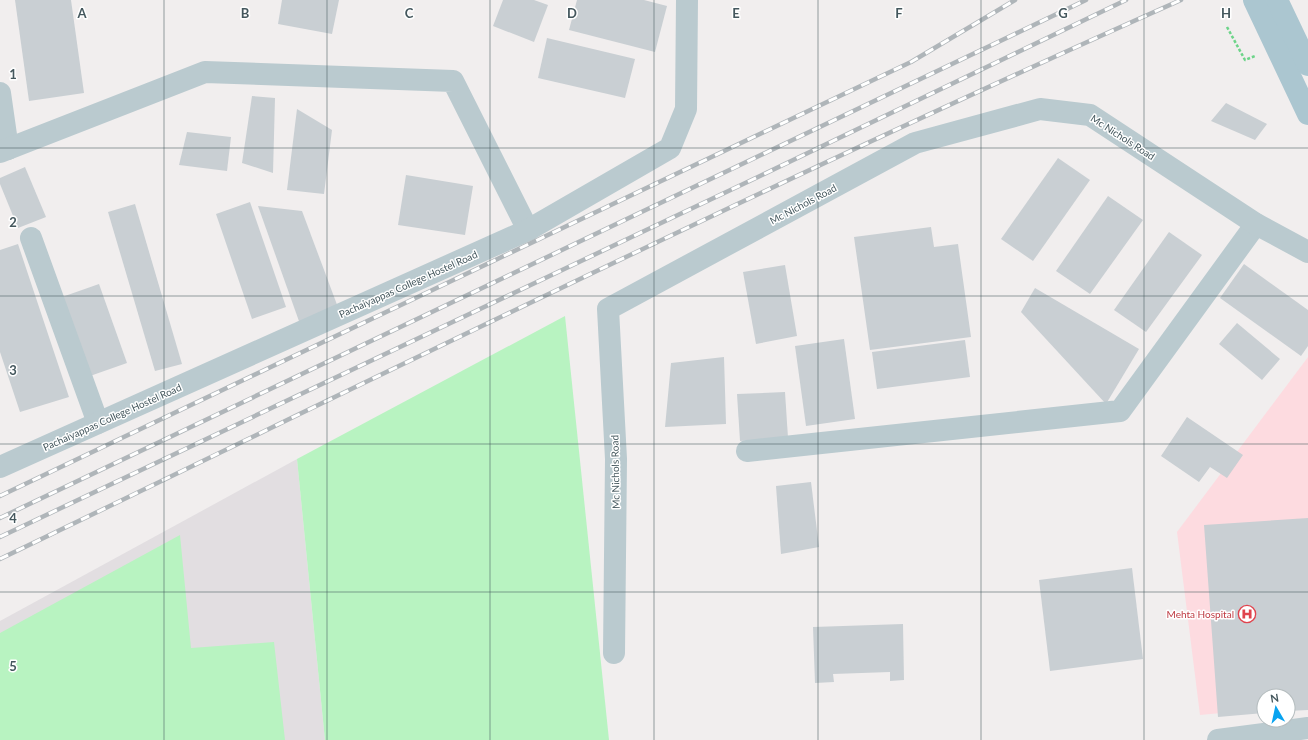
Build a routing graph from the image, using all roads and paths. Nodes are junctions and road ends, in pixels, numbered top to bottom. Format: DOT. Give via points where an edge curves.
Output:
graph roads {
  1 [pos="687,0"];
  2 [pos="1254,0"];
  3 [pos="1277,0"];
  4 [pos="1227,27"];
  5 [pos="1266,51"];
  6 [pos="1308,65"];
  7 [pos="0,93"];
  8 [pos="1308,114"];
  9 [pos="4,150"];
  10 [pos="1256,224"];
  11 [pos="528,230"];
  12 [pos="31,238"];
  13 [pos="1308,252"];
  14 [pos="98,423"];
  15 [pos="747,451"];
  16 [pos="0,468"];
  17 [pos="614,653"];
  18 [pos="1308,728"];
  19 [pos="1218,740"];
  1 -- 11 [label="street, Pachaiyappas College Hostel Road" via="686,109 670,148"];
  2 -- 5 [label="main road"];
  3 -- 6 [label="main road"];
  4 -- 5 [label="path" via="1245,60"];
  5 -- 8 [label="main road"];
  7 -- 9 [label="street"];
  9 -- 11 [label="street" via="205,72 453,81"];
  10 -- 13 [label="street, Mc Nichols Road"];
  10 -- 15 [label="street" via="1120,411"];
  10 -- 17 [label="street, Mc Nichols Road" via="1090,115 1040,108 915,143 608,309 616,459"];
  11 -- 14 [label="street, Pachaiyappas College Hostel Road"];
  12 -- 14 [label="street"];
  14 -- 16 [label="street, Pachaiyappas College Hostel Road"];
  18 -- 19 [label="street"];
}
